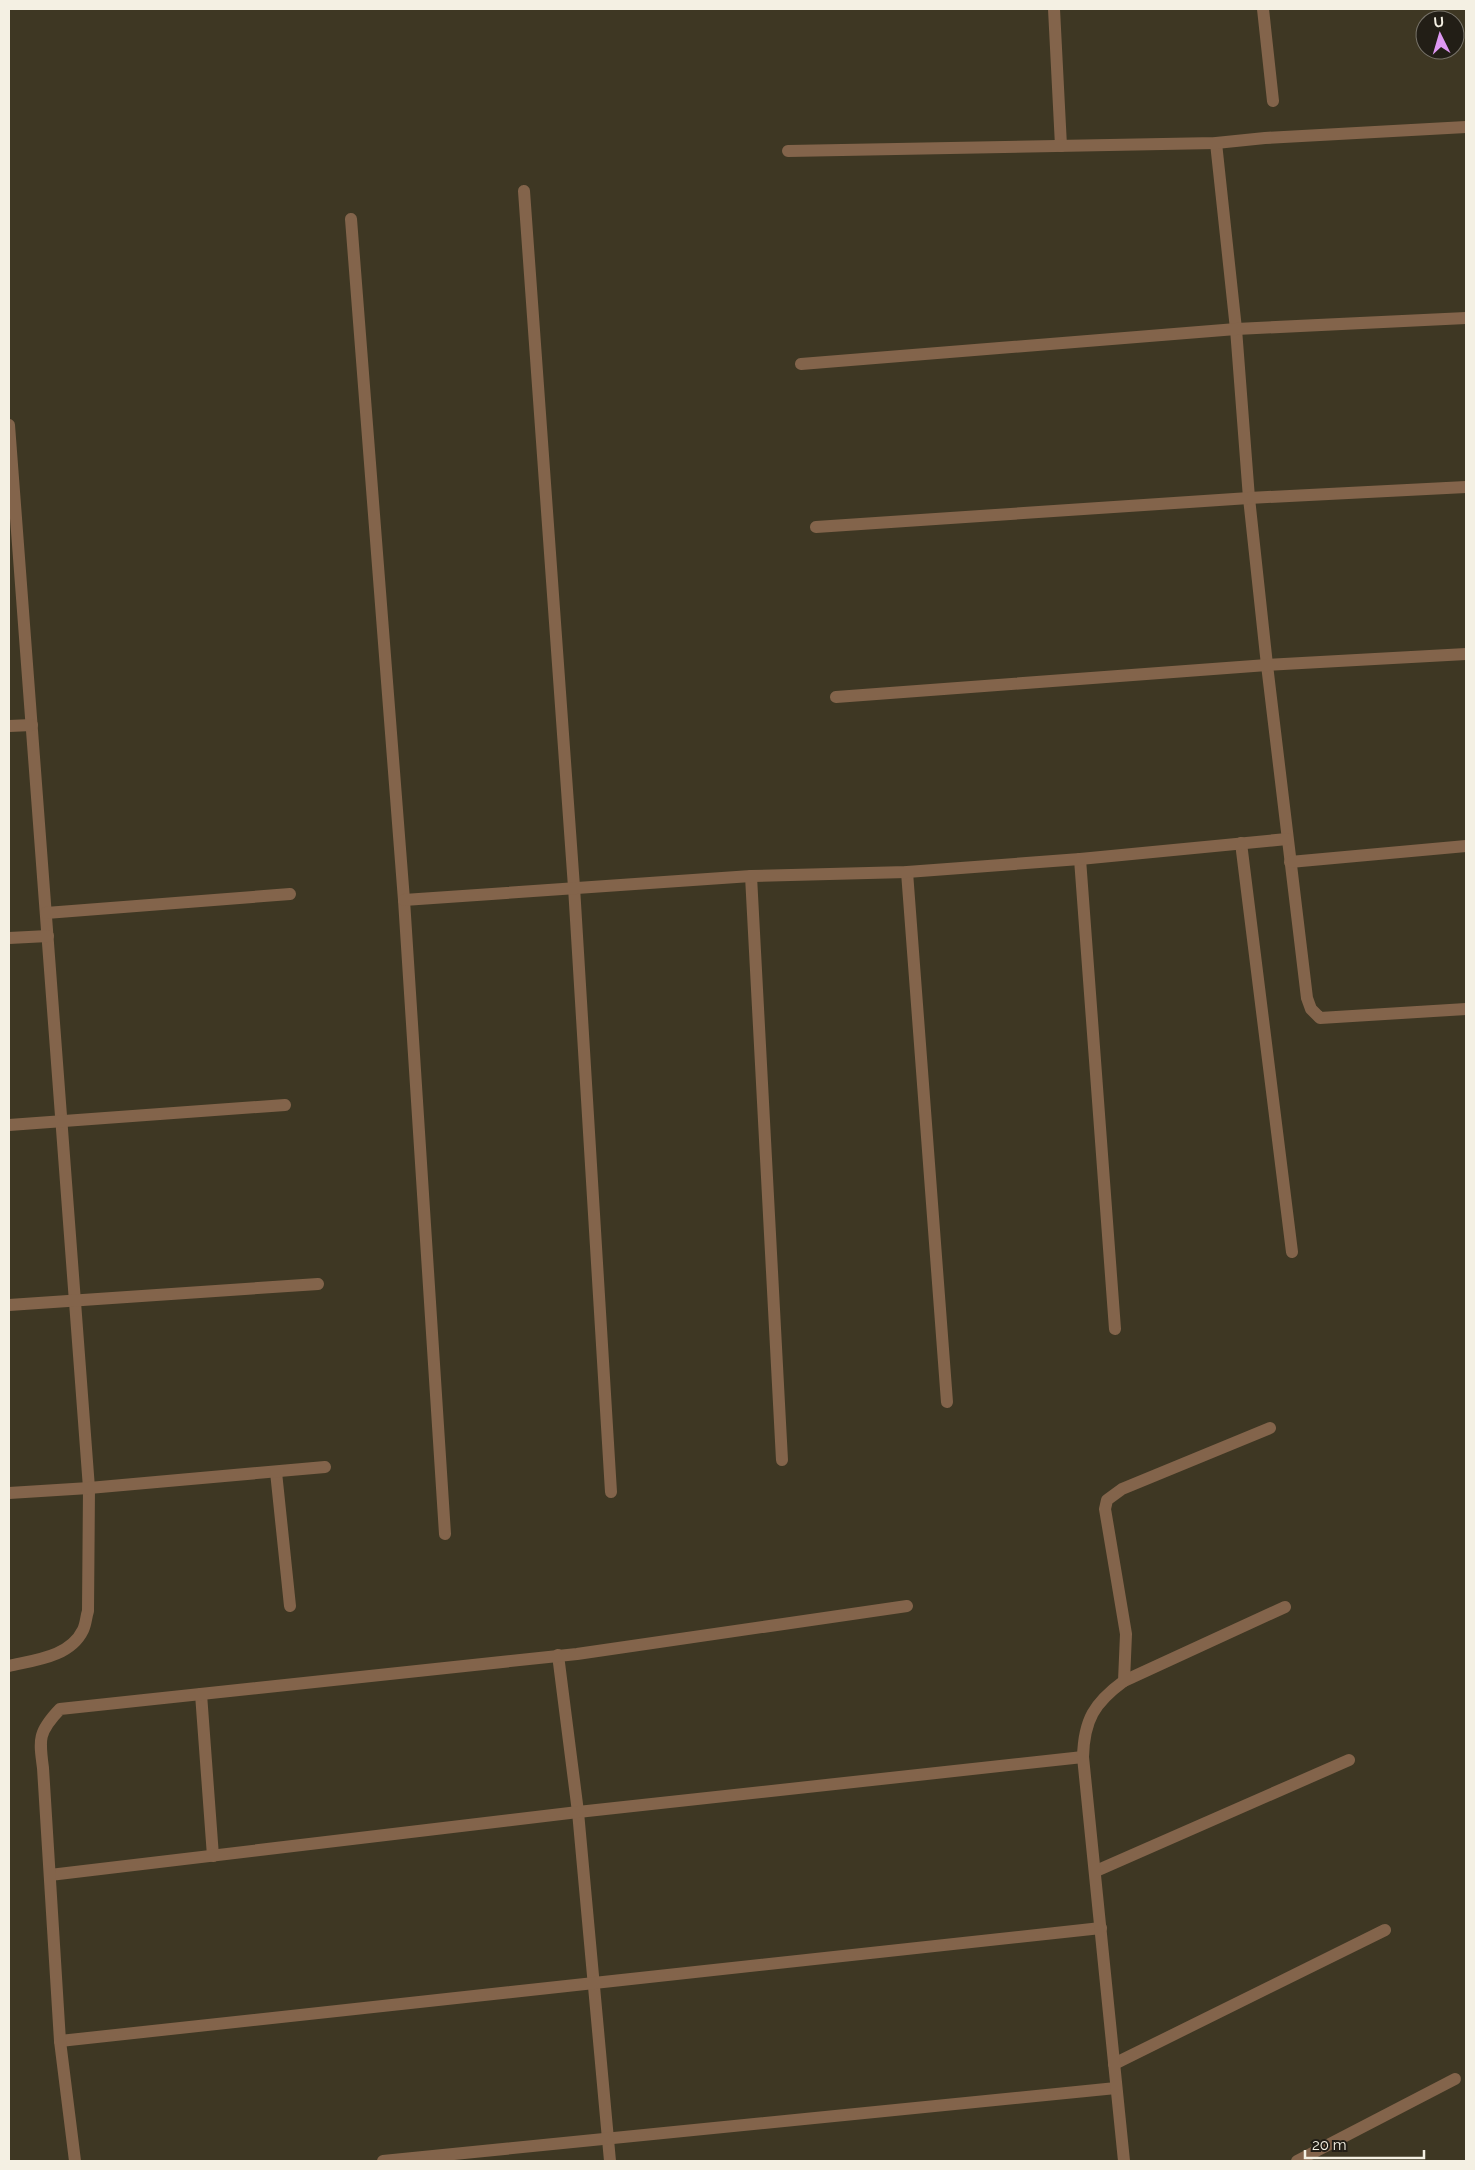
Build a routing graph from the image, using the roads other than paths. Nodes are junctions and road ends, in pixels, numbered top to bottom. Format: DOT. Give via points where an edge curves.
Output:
graph roads {
  1 [pos="1054,9"];
  2 [pos="1263,9"];
  3 [pos="1273,102"];
  4 [pos="1466,127"];
  5 [pos="1216,143"];
  6 [pos="1061,146"];
  7 [pos="788,150"];
  8 [pos="524,191"];
  9 [pos="351,219"];
  10 [pos="1466,318"];
  11 [pos="1236,329"];
  12 [pos="801,364"];
  13 [pos="9,425"];
  14 [pos="1466,487"];
  15 [pos="1249,498"];
  16 [pos="12,523"];
  17 [pos="816,527"];
  18 [pos="1466,654"];
  19 [pos="1267,665"];
  20 [pos="836,697"];
  21 [pos="32,724"];
  22 [pos="9,726"];
  23 [pos="1287,839"];
  24 [pos="1241,843"];
  25 [pos="1466,846"];
  26 [pos="1080,859"];
  27 [pos="1290,862"];
  28 [pos="907,872"];
  29 [pos="751,876"];
  30 [pos="574,887"];
  31 [pos="290,894"];
  32 [pos="404,900"];
  33 [pos="46,913"];
  34 [pos="48,936"];
  35 [pos="9,938"];
  36 [pos="1466,1009"];
  37 [pos="285,1105"];
  38 [pos="61,1122"];
  39 [pos="9,1125"];
  40 [pos="1292,1252"];
  41 [pos="318,1284"];
  42 [pos="75,1300"];
  43 [pos="9,1305"];
  44 [pos="1115,1328"];
  45 [pos="947,1402"];
  46 [pos="1270,1428"];
  47 [pos="782,1460"];
  48 [pos="326,1468"];
  49 [pos="276,1472"];
  50 [pos="89,1488"];
  51 [pos="612,1492"];
  52 [pos="9,1493"];
  53 [pos="445,1534"];
  54 [pos="290,1606"];
  55 [pos="907,1606"];
  56 [pos="1285,1607"];
  57 [pos="558,1655"];
  58 [pos="9,1666"];
  59 [pos="1124,1682"];
  60 [pos="201,1694"];
  61 [pos="1083,1757"];
  62 [pos="1349,1760"];
  63 [pos="578,1812"];
  64 [pos="213,1856"];
  65 [pos="1096,1871"];
  66 [pos="50,1876"];
  67 [pos="1101,1928"];
  68 [pos="1384,1930"];
  69 [pos="594,1983"];
  70 [pos="60,2041"];
  71 [pos="1114,2064"];
  72 [pos="1454,2079"];
  73 [pos="1116,2088"];
  74 [pos="608,2140"];
  75 [pos="75,2161"];
  76 [pos="383,2161"];
  77 [pos="610,2161"];
  78 [pos="1124,2161"];
  79 [pos="1296,2161"];
  1 -- 6 [label="street"];
  2 -- 3 [label="street"];
  4 -- 5 [label="street"];
  5 -- 6 [label="street"];
  5 -- 11 [label="street"];
  6 -- 7 [label="street"];
  8 -- 30 [label="street"];
  9 -- 32 [label="street"];
  10 -- 11 [label="street"];
  11 -- 12 [label="street"];
  11 -- 15 [label="street"];
  13 -- 16 [label="street"];
  14 -- 15 [label="street"];
  15 -- 17 [label="street"];
  15 -- 19 [label="street"];
  16 -- 21 [label="street"];
  18 -- 19 [label="street"];
  19 -- 20 [label="street"];
  19 -- 23 [label="street"];
  21 -- 22 [label="street"];
  21 -- 33 [label="street"];
  23 -- 24 [label="street"];
  23 -- 27 [label="street"];
  24 -- 26 [label="street"];
  24 -- 40 [label="street"];
  25 -- 27 [label="street"];
  26 -- 28 [label="street"];
  26 -- 44 [label="street"];
  27 -- 36 [label="street" via="1306,991 1311,1009 1320,1018"];
  28 -- 29 [label="street"];
  28 -- 45 [label="street"];
  29 -- 30 [label="street"];
  29 -- 47 [label="street"];
  30 -- 32 [label="street"];
  30 -- 51 [label="street"];
  31 -- 33 [label="street"];
  32 -- 53 [label="street"];
  33 -- 34 [label="street"];
  34 -- 35 [label="street"];
  34 -- 38 [label="street"];
  37 -- 38 [label="street"];
  38 -- 39 [label="street"];
  38 -- 42 [label="street"];
  41 -- 42 [label="street"];
  42 -- 43 [label="street"];
  42 -- 50 [label="street"];
  46 -- 59 [label="street" via="1122,1489 1107,1500 1105,1509 1126,1634"];
  48 -- 49 [label="street"];
  49 -- 50 [label="street"];
  49 -- 54 [label="street"];
  50 -- 52 [label="street"];
  50 -- 58 [label="street" via="88,1611 83,1630 73,1644 57,1654"];
  55 -- 57 [label="street"];
  56 -- 59 [label="street"];
  57 -- 60 [label="street"];
  57 -- 63 [label="street"];
  59 -- 61 [label="street" via="1108,1693 1093,1712 1084,1734"];
  60 -- 64 [label="street"];
  60 -- 66 [label="street" via="60,1709 47,1722 39,1741"];
  61 -- 63 [label="street"];
  61 -- 65 [label="street"];
  62 -- 65 [label="street"];
  63 -- 64 [label="street"];
  63 -- 69 [label="street"];
  64 -- 66 [label="street"];
  65 -- 67 [label="street"];
  66 -- 70 [label="street"];
  67 -- 69 [label="street"];
  67 -- 71 [label="street"];
  68 -- 71 [label="street"];
  69 -- 70 [label="street"];
  69 -- 74 [label="street"];
  70 -- 75 [label="street"];
  71 -- 73 [label="street"];
  72 -- 79 [label="street"];
  73 -- 74 [label="street"];
  73 -- 78 [label="street"];
  74 -- 76 [label="street"];
  74 -- 77 [label="street"];
}
